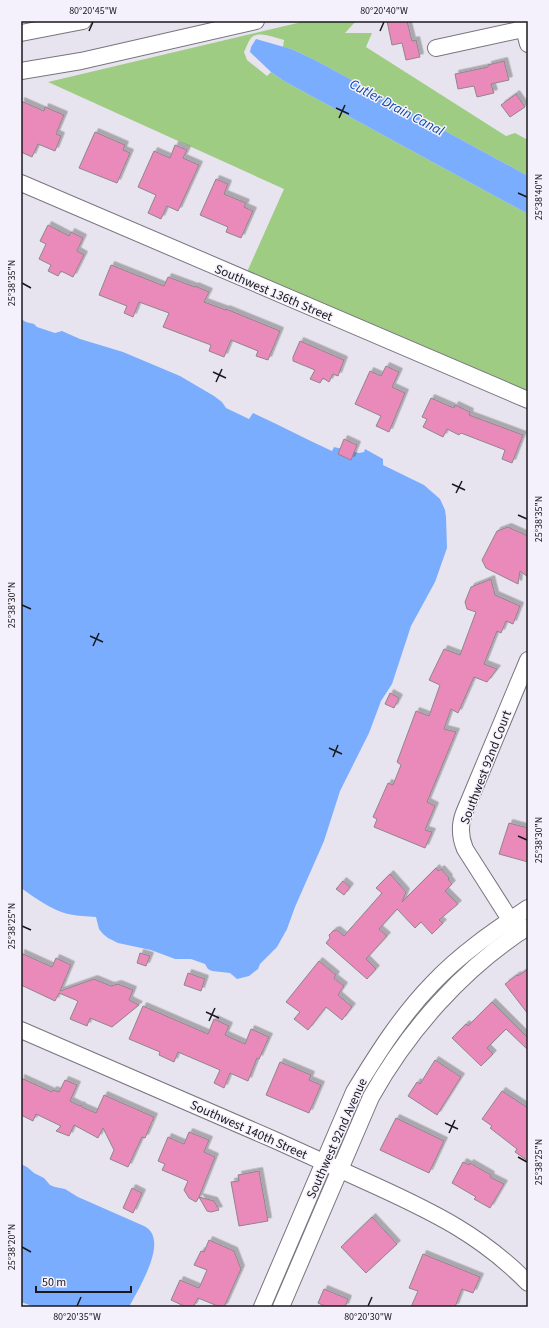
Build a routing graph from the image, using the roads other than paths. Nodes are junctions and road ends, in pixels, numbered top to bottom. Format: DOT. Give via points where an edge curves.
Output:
graph roads {
  1 [pos="83,21"];
  2 [pos="256,21"];
  3 [pos="525,31"];
  4 [pos="21,33"];
  5 [pos="436,48"];
  6 [pos="21,71"];
  7 [pos="21,183"];
  8 [pos="528,400"];
  9 [pos="528,660"];
  10 [pos="528,908"];
  11 [pos="519,927"];
  12 [pos="21,1030"];
  13 [pos="324,1162"];
  14 [pos="339,1169"];
  15 [pos="528,1283"];
  16 [pos="262,1307"];
  17 [pos="281,1307"];
  1 -- 4 [label="street"];
  2 -- 6 [label="street" via="80,61"];
  3 -- 5 [label="street"];
  7 -- 8 [label="street, Southwest 136th Street"];
  9 -- 11 [label="street, Southwest 92nd Court" via="460,826 465,849"];
  10 -- 11 [label="street, Southwest 92nd Avenue"];
  11 -- 13 [label="street, Southwest 92nd Avenue" via="472,947 432,983 412,1006 372,1061 354,1092"];
  11 -- 14 [label="street, Southwest 92nd Avenue" via="447,995 403,1046 371,1097"];
  12 -- 13 [label="street, Southwest 140th Street"];
  13 -- 14 [label="street, Southwest 140th Street"];
  13 -- 16 [label="street, Southwest 92nd Avenue"];
  14 -- 15 [label="street, Southwest 140th Street" via="451,1222 492,1250"];
  14 -- 17 [label="street, Southwest 92nd Avenue"];
}
